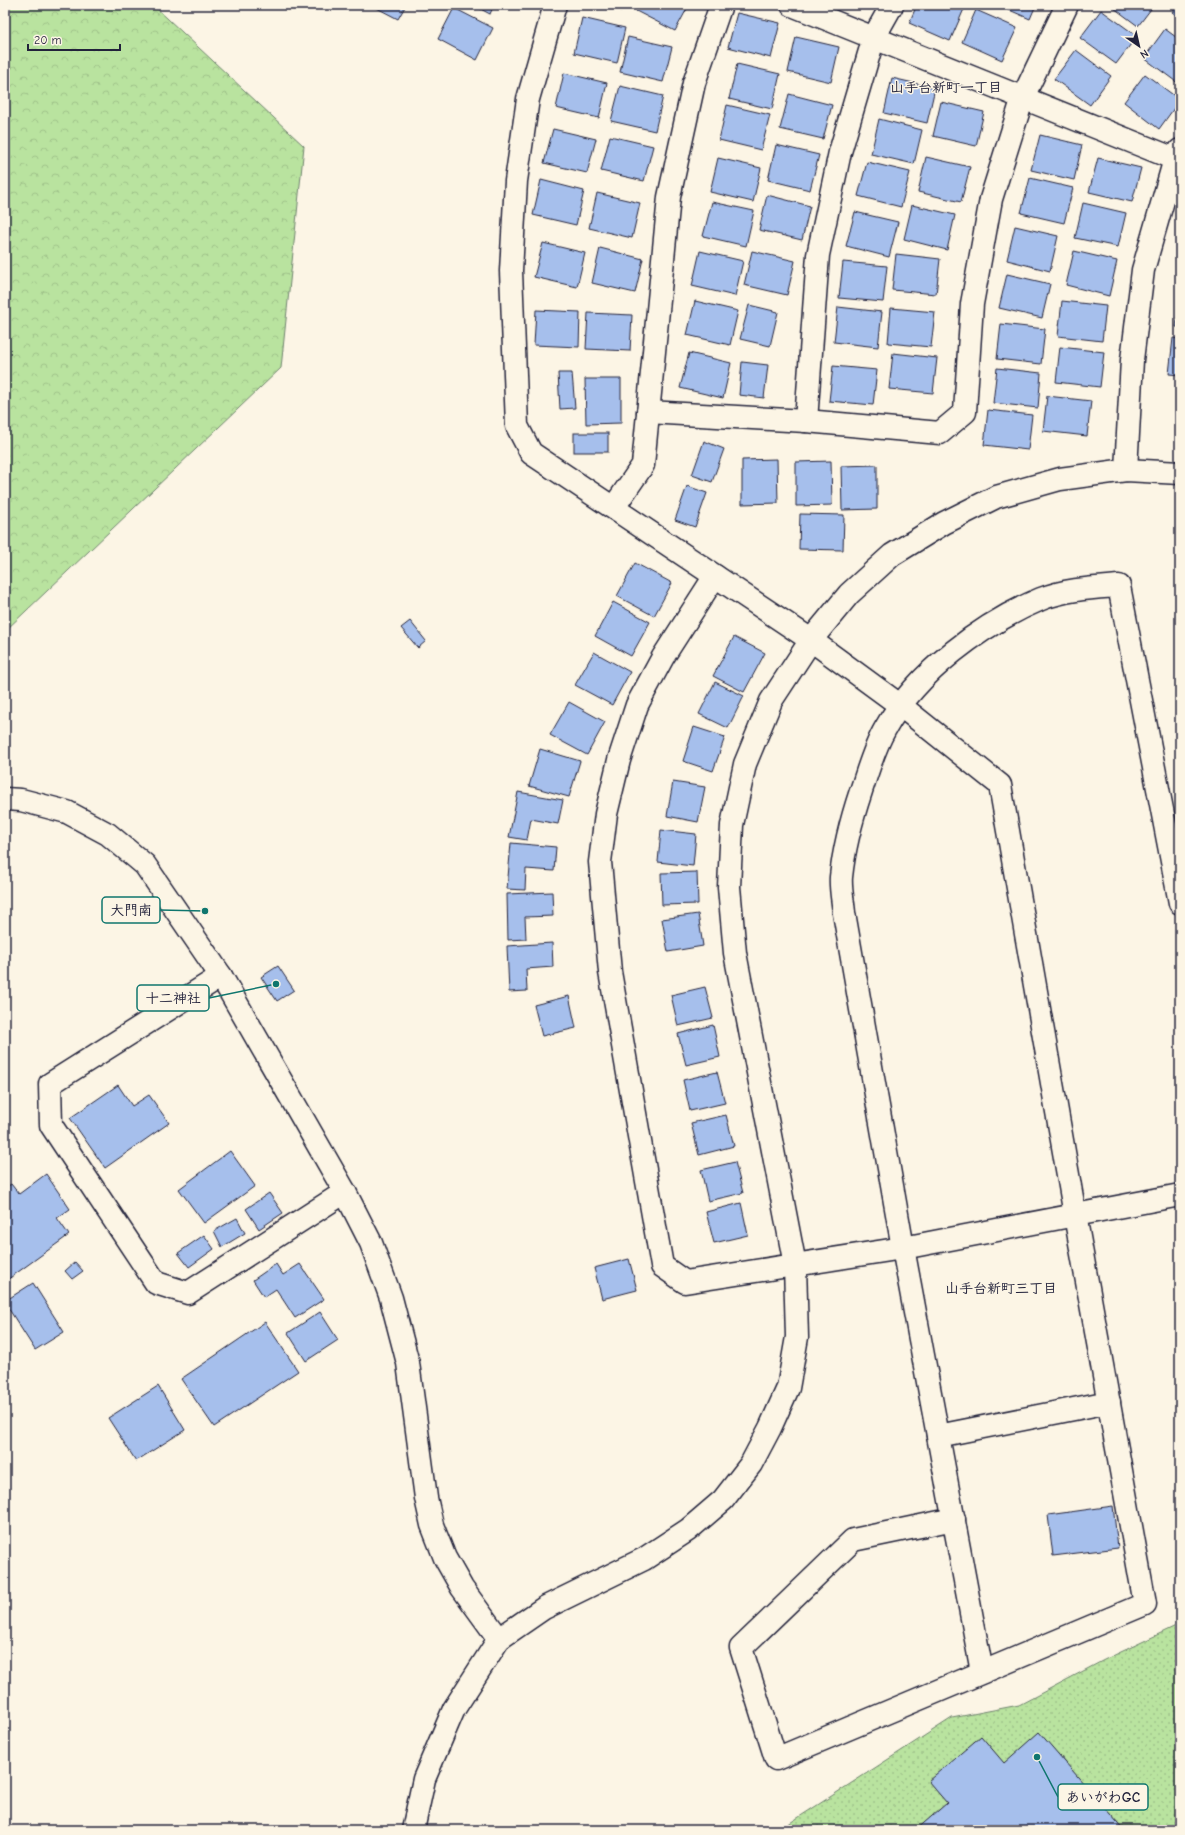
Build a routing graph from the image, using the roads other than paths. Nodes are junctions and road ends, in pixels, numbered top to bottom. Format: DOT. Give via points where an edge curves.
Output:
graph roads {
  1 [pos="555,5"];
  2 [pos="721,5"];
  3 [pos="792,5"];
  4 [pos="892,5"];
  5 [pos="1067,5"];
  6 [pos="874,37"];
  7 [pos="1023,97"];
  8 [pos="1178,155"];
  9 [pos="648,412"];
  10 [pos="806,421"];
  11 [pos="1126,470"];
  12 [pos="1180,473"];
  13 [pos="614,507"];
  14 [pos="715,576"];
  15 [pos="811,640"];
  16 [pos="901,706"];
  17 [pos="5,799"];
  18 [pos="1180,903"];
  19 [pos="221,976"];
  20 [pos="345,1192"];
  21 [pos="1180,1195"];
  22 [pos="1075,1215"];
  23 [pos="903,1248"];
  24 [pos="795,1265"];
  25 [pos="1109,1402"];
  26 [pos="938,1436"];
  27 [pos="954,1519"];
  28 [pos="499,1638"];
  29 [pos="982,1672"];
  30 [pos="413,1830"];
  1 -- 13 [label="street" via="528,99 516,181 511,271 517,426 531,453"];
  2 -- 9 [label="street" via="694,83 669,197"];
  3 -- 6 [label="street"];
  4 -- 6 [label="street"];
  5 -- 7 [label="street"];
  6 -- 7 [label="street"];
  6 -- 10 [label="street" via="840,152 818,255"];
  7 -- 8 [label="street"];
  7 -- 10 [label="street" via="991,199 972,304 965,412 940,433"];
  8 -- 11 [label="street" via="1142,270 1132,360"];
  9 -- 10 [label="street"];
  9 -- 13 [label="street" via="643,465"];
  11 -- 12 [label="street"];
  11 -- 15 [label="street" via="1060,479 996,497 944,523 892,555 849,594"];
  13 -- 14 [label="street"];
  14 -- 15 [label="street"];
  14 -- 24 [label="street" via="663,657 637,705 619,760 606,814 600,862 610,972 662,1266 685,1282"];
  15 -- 16 [label="street"];
  15 -- 24 [label="street" via="771,701 745,764 732,825 729,887 735,953"];
  16 -- 18 [label="street" via="921,680 970,638 1008,616 1042,598 1084,588 1119,586"];
  16 -- 22 [label="street" via="1000,784"];
  16 -- 23 [label="street" via="885,729 869,767 856,807 841,878 844,913"];
  17 -- 19 [label="street" via="21,800 67,812 108,834 146,865"];
  19 -- 20 [label="street"];
  19 -- 20 [label="street" via="50,1084 51,1125 156,1283 188,1293"];
  20 -- 28 [label="street" via="371,1243 391,1298 408,1363 432,1525 445,1558 459,1582"];
  21 -- 22 [label="street"];
  22 -- 23 [label="street"];
  22 -- 25 [label="street"];
  23 -- 24 [label="street"];
  23 -- 26 [label="street"];
  24 -- 28 [label="street" via="797,1337 788,1388 751,1464 723,1500 688,1530 644,1559 544,1608"];
  25 -- 26 [label="street"];
  25 -- 29 [label="street" via="1145,1604"];
  26 -- 27 [label="street"];
  27 -- 29 [label="street"];
  27 -- 29 [label="street" via="853,1540 741,1648 776,1759"];
  28 -- 30 [label="street" via="454,1709 424,1779"];
}
